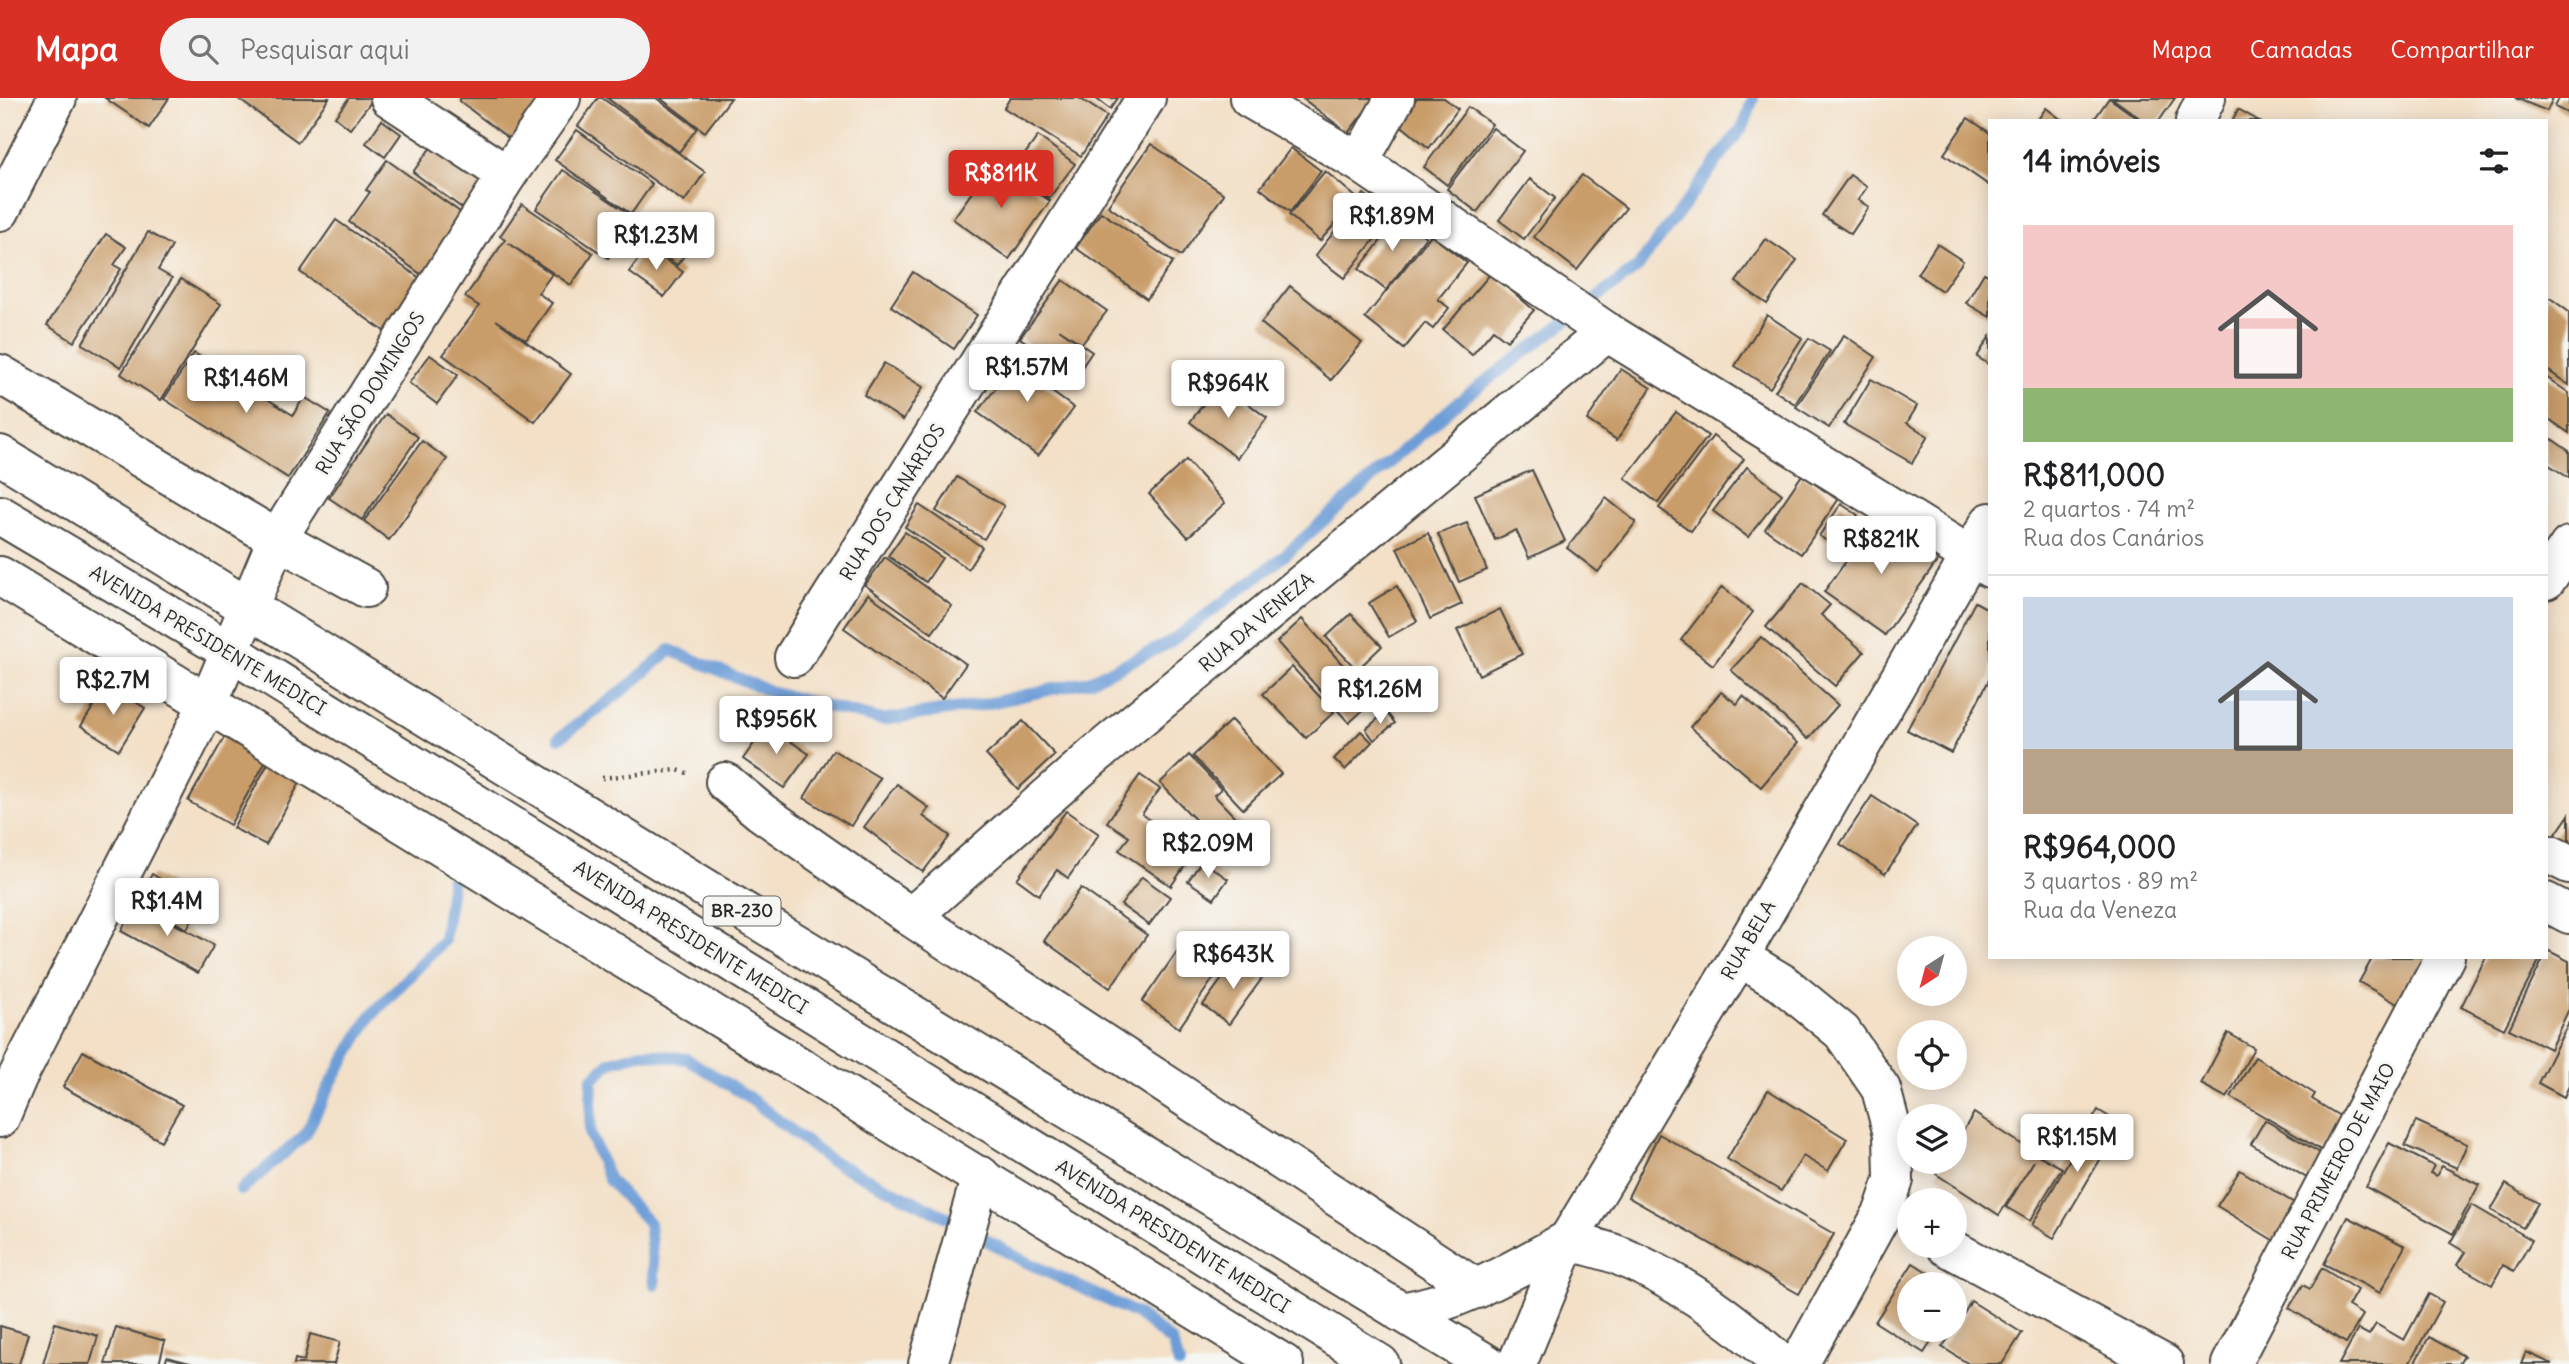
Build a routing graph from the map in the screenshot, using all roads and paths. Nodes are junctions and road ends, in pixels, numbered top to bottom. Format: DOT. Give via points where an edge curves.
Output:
graph roads {
  1 [pos="57,98"];
  2 [pos="390,98"];
  3 [pos="561,98"];
  4 [pos="1146,98"];
  5 [pos="1249,98"];
  6 [pos="1395,98"];
  7 [pos="2206,98"];
  8 [pos="2196,119"];
  9 [pos="1359,162"];
  10 [pos="507,175"];
  11 [pos="0,211"];
  12 [pos="1604,330"];
  13 [pos="0,374"];
  14 [pos="0,455"];
  15 [pos="0,514"];
  16 [pos="1988,530"];
  17 [pos="278,539"];
  18 [pos="2569,546"];
  19 [pos="1980,563"];
  20 [pos="0,576"];
  21 [pos="2548,577"];
  22 [pos="366,589"];
  23 [pos="250,608"];
  24 [pos="231,652"];
  25 [pos="794,657"];
  26 [pos="208,704"];
  27 [pos="726,782"];
  28 [pos="561,799"];
  29 [pos="2548,856"];
  30 [pos="2569,864"];
  31 [pos="2548,903"];
  32 [pos="2569,914"];
  33 [pos="911,917"];
  34 [pos="1739,957"];
  35 [pos="2444,959"];
  36 [pos="8,1075"];
  37 [pos="0,1118"];
  38 [pos="981,1176"];
  39 [pos="1896,1219"];
  40 [pos="1568,1241"];
  41 [pos="1967,1257"];
  42 [pos="1477,1289"];
  43 [pos="1400,1312"];
  44 [pos="928,1364"];
  45 [pos="1284,1364"];
  46 [pos="1380,1364"];
  47 [pos="1487,1364"];
  48 [pos="1517,1364"];
  49 [pos="1781,1364"];
  50 [pos="1799,1364"];
  51 [pos="2164,1364"];
  52 [pos="2231,1364"];
  1 -- 11 [label="street"];
  2 -- 10 [label="street"];
  3 -- 10 [label="street, RUA SÃO DOMINGOS"];
  4 -- 25 [label="street, RUA DOS CANÁRIOS"];
  5 -- 9 [label="street"];
  6 -- 9 [label="street"];
  7 -- 8 [label="street"];
  9 -- 12 [label="street"];
  10 -- 17 [label="street, RUA SÃO DOMINGOS"];
  12 -- 19 [label="street"];
  12 -- 33 [label="street, RUA DA VENEZA" via="1094,756"];
  13 -- 17 [label="street"];
  14 -- 23 [label="street, BR-230"];
  15 -- 24 [label="street, AVENIDA PRESIDENTE MEDICI / BR-230"];
  16 -- 19 [label="street, RUA BELA"];
  17 -- 22 [label="street"];
  17 -- 23 [label="street, RUA SÃO DOMINGOS"];
  18 -- 21 [label="street"];
  19 -- 34 [label="street, RUA BELA"];
  20 -- 26 [label="street"];
  23 -- 24 [label="street, RUA SÃO DOMINGOS"];
  23 -- 28 [label="street, BR-230"];
  24 -- 26 [label="street, RUA SÃO DOMINGOS"];
  24 -- 46 [label="street, AVENIDA PRESIDENTE MEDICI / BR-230"];
  26 -- 36 [label="street, RUA SÃO DOMINGOS"];
  26 -- 38 [label="street"];
  27 -- 28 [label="path" via="677,770 622,775 591,780"];
  27 -- 33 [label="street"];
  28 -- 43 [label="street, BR-230"];
  29 -- 30 [label="street"];
  31 -- 32 [label="street"];
  33 -- 42 [label="street"];
  34 -- 39 [label="street" via="1782,983 1842,1032 1881,1089 1894,1134"];
  34 -- 40 [label="street, RUA BELA"];
  35 -- 52 [label="street, RUA PRIMEIRO DE MAIO"];
  36 -- 37 [label="street, RUA SÃO DOMINGOS"];
  38 -- 44 [label="street"];
  38 -- 45 [label="street"];
  39 -- 50 [label="street"];
  40 -- 42 [label="street"];
  40 -- 48 [label="street, RUA BELA"];
  40 -- 49 [label="street" via="1618,1255 1667,1278 1750,1335"];
  41 -- 51 [label="street"];
  42 -- 43 [label="street"];
  43 -- 47 [label="street, BR-230"];
}
